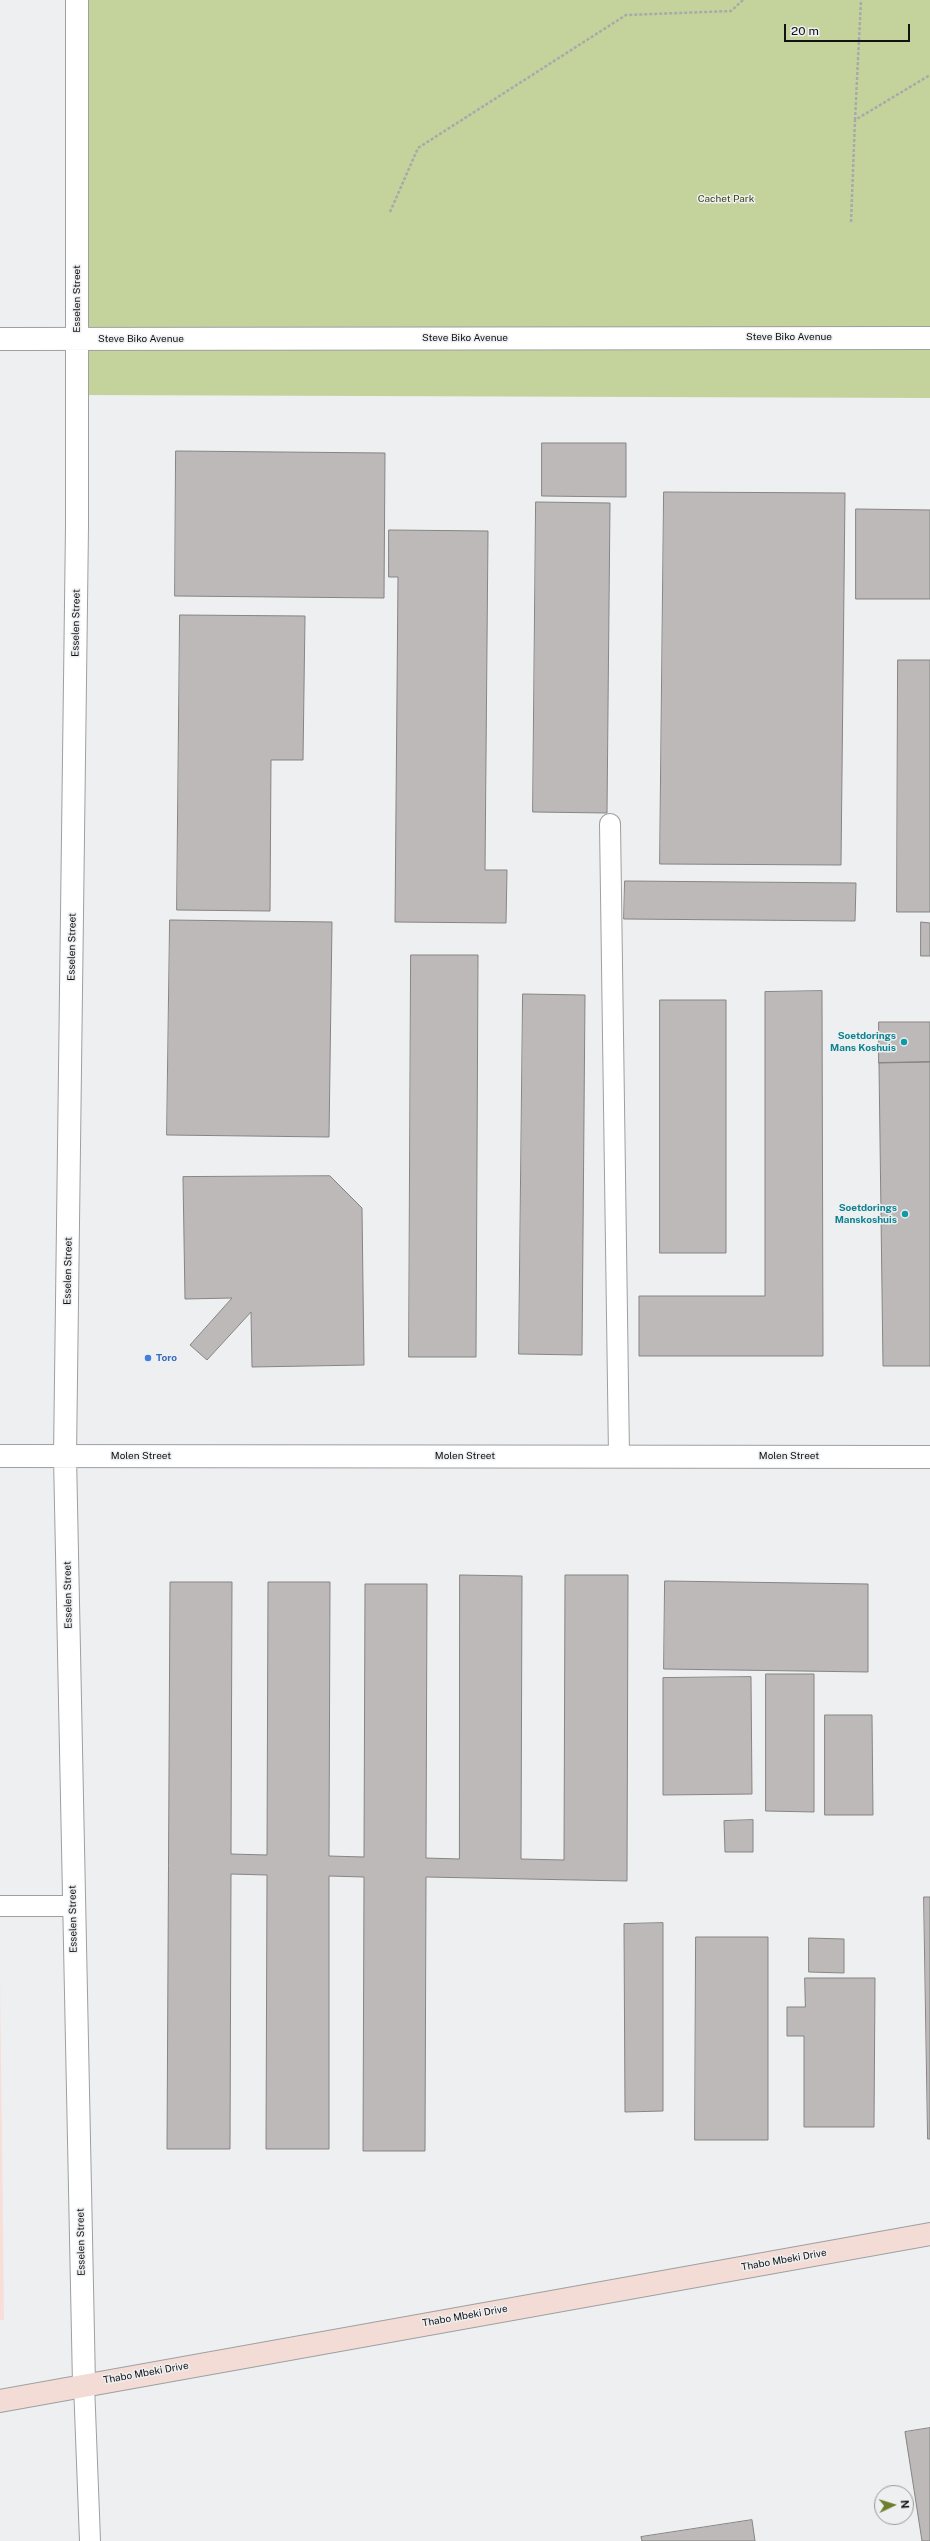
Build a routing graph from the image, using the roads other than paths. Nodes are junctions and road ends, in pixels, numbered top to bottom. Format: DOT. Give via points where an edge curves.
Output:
graph roads {
  1 [pos="77,0"];
  2 [pos="930,338"];
  3 [pos="0,339"];
  4 [pos="77,339"];
  5 [pos="610,824"];
  6 [pos="0,1456"];
  7 [pos="65,1456"];
  8 [pos="619,1456"];
  9 [pos="930,1457"];
  10 [pos="0,1906"];
  11 [pos="73,1906"];
  12 [pos="930,2234"];
  13 [pos="84,2384"];
  14 [pos="0,2400"];
  15 [pos="90,2541"];
  1 -- 4 [label="street, Esselen Street"];
  2 -- 4 [label="street, Steve Biko Avenue"];
  3 -- 4 [label="street, Steve Biko Avenue"];
  4 -- 7 [label="street, Esselen Street" via="77,526"];
  5 -- 8 [label="lane"];
  6 -- 7 [label="street, Molen Street"];
  7 -- 8 [label="street, Molen Street"];
  7 -- 11 [label="street, Esselen Street"];
  8 -- 9 [label="street, Molen Street"];
  10 -- 11 [label="lane"];
  11 -- 13 [label="street, Esselen Street"];
  12 -- 13 [label="main road, Thabo Mbeki Drive"];
  13 -- 14 [label="main road, Thabo Mbeki Drive"];
  13 -- 15 [label="lane, Esselen Street"];
}
